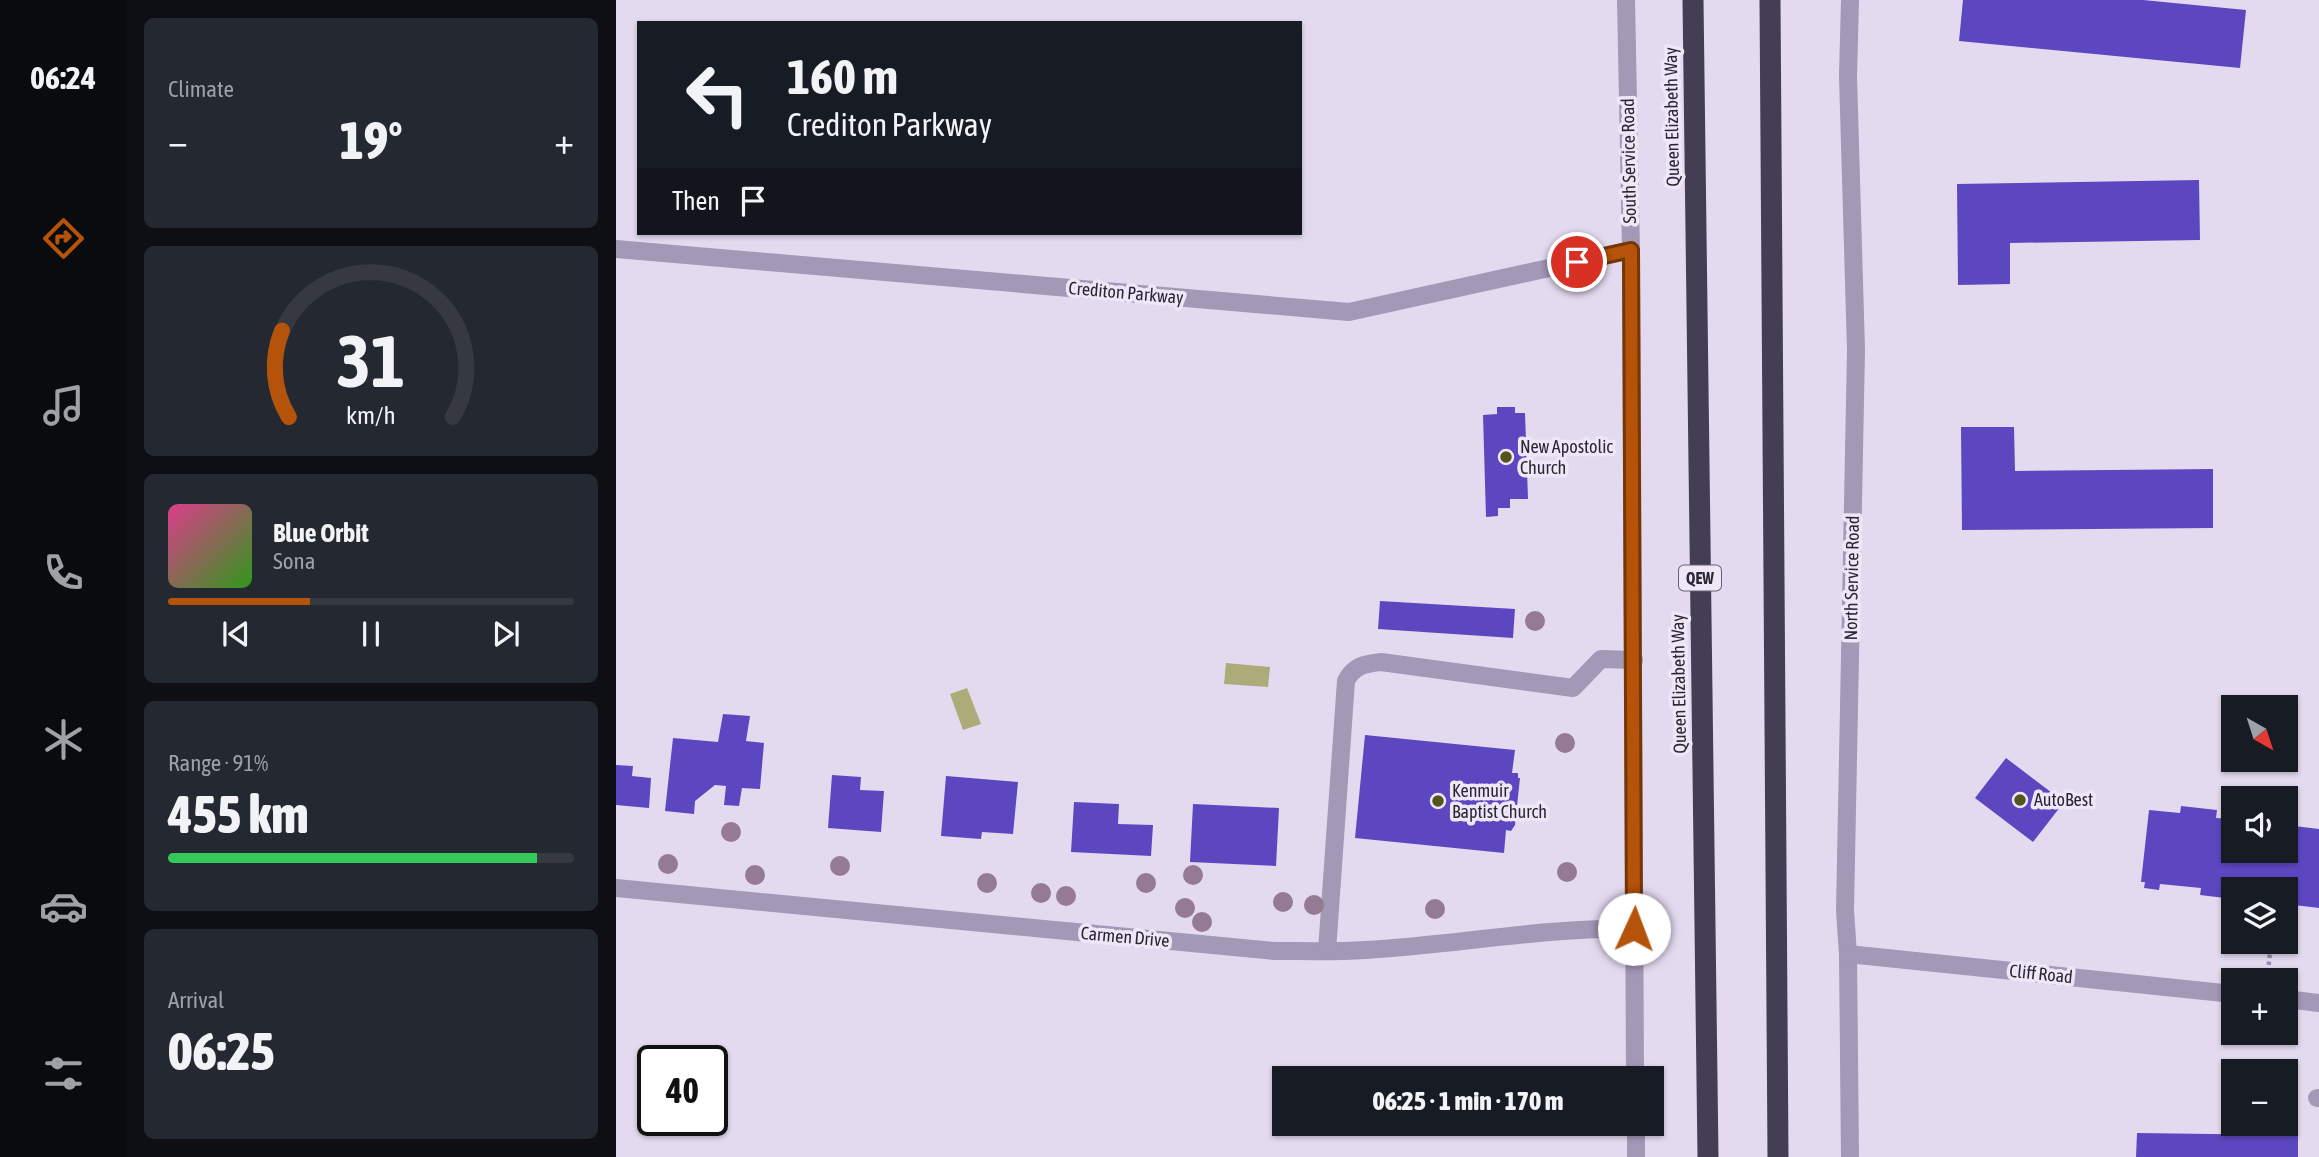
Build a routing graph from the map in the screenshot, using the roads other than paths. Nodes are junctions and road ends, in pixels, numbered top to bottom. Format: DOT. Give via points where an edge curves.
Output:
graph roads {
  1 [pos="1626,0"];
  2 [pos="1693,0"];
  3 [pos="1770,0"];
  4 [pos="1850,0"];
  5 [pos="616,249"];
  6 [pos="1631,250"];
  7 [pos="1634,660"];
  8 [pos="616,888"];
  9 [pos="1634,929"];
  10 [pos="1328,951"];
  11 [pos="1848,954"];
  12 [pos="2221,993"];
  13 [pos="2298,1000"];
  14 [pos="2319,1003"];
  15 [pos="1635,1066"];
  16 [pos="1636,1136"];
  17 [pos="1636,1157"];
  18 [pos="1708,1157"];
  19 [pos="1778,1157"];
  20 [pos="1850,1157"];
  1 -- 6 [label="street, South Service Road"];
  2 -- 18 [label="highway, Queen Elizabeth Way / QEW"];
  3 -- 19 [label="highway"];
  4 -- 11 [label="street, North Service Road" via="1856,350 1845,911"];
  5 -- 6 [label="street, Crediton Parkway" via="1349,312"];
  6 -- 7 [label="street, South Service Road"];
  7 -- 9 [label="street, South Service Road"];
  7 -- 10 [label="street" via="1601,659 1573,688 1381,662 1351,671 1346,681"];
  8 -- 10 [label="street, Carmen Drive" via="1274,951"];
  9 -- 10 [label="street, Carmen Drive"];
  9 -- 15 [label="street, South Service Road"];
  11 -- 12 [label="street, Cliff Road"];
  11 -- 20 [label="street, North Service Road"];
  13 -- 14 [label="street"];
  16 -- 17 [label="street"];
}
